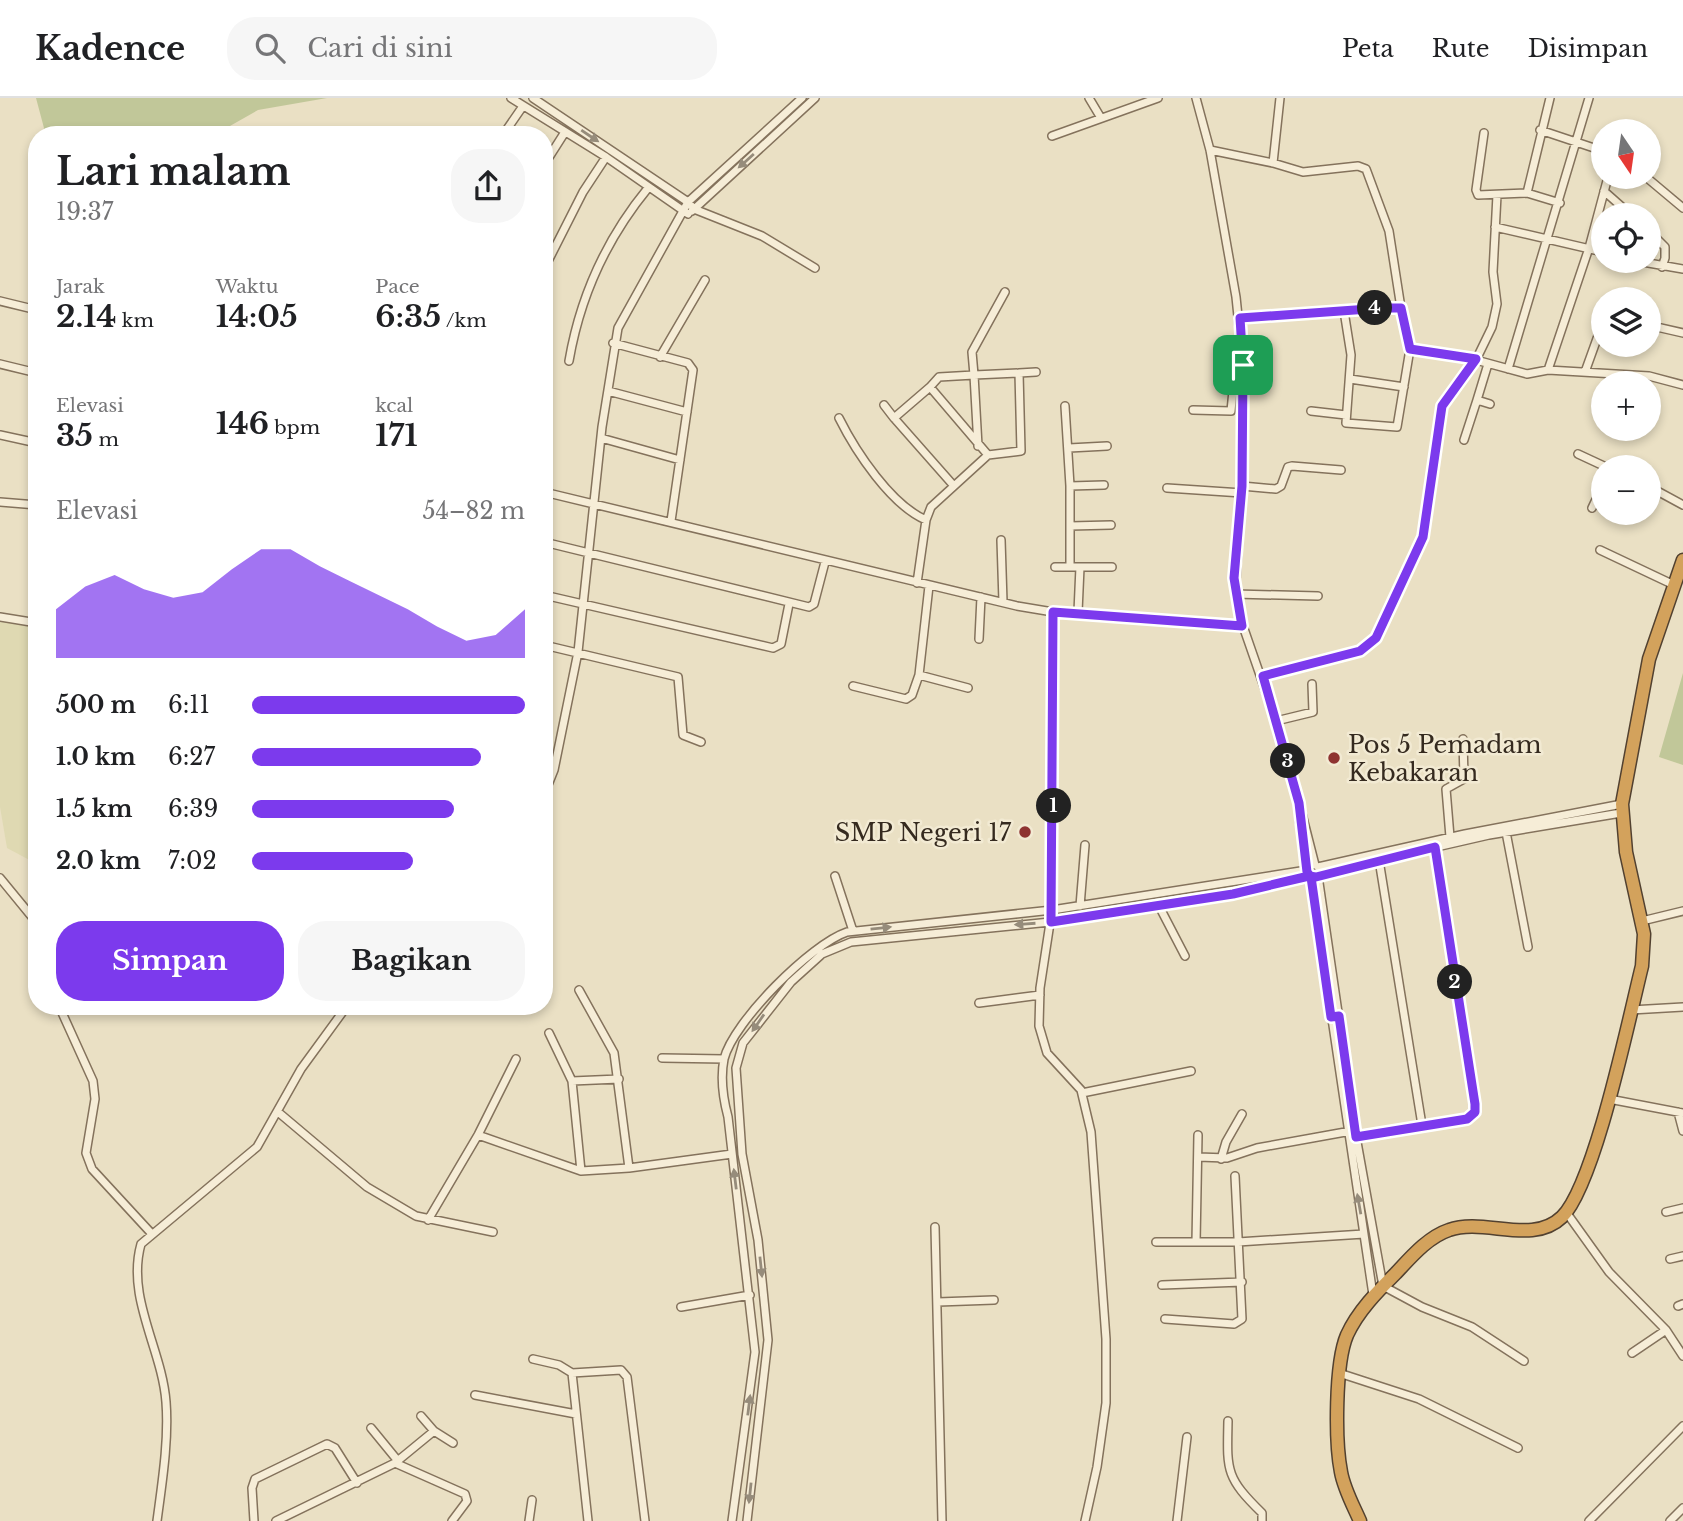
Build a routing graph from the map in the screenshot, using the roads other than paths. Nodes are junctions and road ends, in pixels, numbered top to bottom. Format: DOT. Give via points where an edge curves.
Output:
graph roads {
  1 [pos="511,98"];
  2 [pos="533,98"];
  3 [pos="802,98"];
  4 [pos="815,98"];
  5 [pos="1090,98"];
  6 [pos="1158,98"];
  7 [pos="1196,98"];
  8 [pos="1280,98"];
  9 [pos="1550,98"];
  10 [pos="1590,98"];
  11 [pos="523,106"];
  12 [pos="1101,118"];
  13 [pos="772,125"];
  14 [pos="509,126"];
  15 [pos="1540,130"];
  16 [pos="778,131"];
  17 [pos="565,132"];
  18 [pos="1484,133"];
  19 [pos="1052,136"];
  20 [pos="1577,140"];
  21 [pos="1591,146"];
  22 [pos="1210,150"];
  23 [pos="553,151"];
  24 [pos="606,157"];
  25 [pos="1273,163"];
  26 [pos="648,188"];
  27 [pos="1660,189"];
  28 [pos="1604,191"];
  29 [pos="1527,192"];
  30 [pos="1497,195"];
  31 [pos="688,202"];
  32 [pos="1560,203"];
  33 [pos="1618,203"];
  34 [pos="1683,208"];
  35 [pos="688,212"];
  36 [pos="1495,227"];
  37 [pos="1548,239"];
  38 [pos="1661,243"];
  39 [pos="1589,248"];
  40 [pos="553,251"];
  41 [pos="1661,267"];
  42 [pos="815,268"];
  43 [pos="1683,269"];
  44 [pos="705,280"];
  45 [pos="1004,292"];
  46 [pos="0,301"];
  47 [pos="28,308"];
  48 [pos="1401,308"];
  49 [pos="1344,311"];
  50 [pos="1240,318"];
  51 [pos="1661,328"];
  52 [pos="1683,333"];
  53 [pos="613,343"];
  54 [pos="1410,349"];
  55 [pos="1591,355"];
  56 [pos="660,357"];
  57 [pos="1476,359"];
  58 [pos="569,361"];
  59 [pos="0,364"];
  60 [pos="1488,364"];
  61 [pos="1243,365"];
  62 [pos="1508,369"];
  63 [pos="1548,370"];
  64 [pos="28,371"];
  65 [pos="1037,372"];
  66 [pos="1585,372"];
  67 [pos="1019,373"];
  68 [pos="974,375"];
  69 [pos="1350,379"];
  70 [pos="1683,385"];
  71 [pos="930,387"];
  72 [pos="1404,387"];
  73 [pos="608,391"];
  74 [pos="1477,400"];
  75 [pos="1490,404"];
  76 [pos="884,405"];
  77 [pos="1065,406"];
  78 [pos="1194,410"];
  79 [pos="1311,411"];
  80 [pos="687,412"];
  81 [pos="1346,415"];
  82 [pos="839,418"];
  83 [pos="894,418"];
  84 [pos="0,435"];
  85 [pos="601,438"];
  86 [pos="1464,440"];
  87 [pos="28,441"];
  88 [pos="978,446"];
  89 [pos="1107,446"];
  90 [pos="1069,447"];
  91 [pos="1578,454"];
  92 [pos="988,455"];
  93 [pos="680,460"];
  94 [pos="1591,460"];
  95 [pos="1341,470"];
  96 [pos="1104,485"];
  97 [pos="954,486"];
  98 [pos="1070,486"];
  99 [pos="1167,488"];
  100 [pos="1242,490"];
  101 [pos="1661,493"];
  102 [pos="553,494"];
  103 [pos="0,502"];
  104 [pos="28,504"];
  105 [pos="593,504"];
  106 [pos="1683,505"];
  107 [pos="926,520"];
  108 [pos="671,521"];
  109 [pos="1111,525"];
  110 [pos="1070,526"];
  111 [pos="1001,540"];
  112 [pos="553,544"];
  113 [pos="1600,550"];
  114 [pos="587,553"];
  115 [pos="1683,560"];
  116 [pos="825,562"];
  117 [pos="1055,567"];
  118 [pos="1070,567"];
  119 [pos="1080,567"];
  120 [pos="1112,567"];
  121 [pos="923,584"];
  122 [pos="1674,585"];
  123 [pos="1235,594"];
  124 [pos="1318,596"];
  125 [pos="553,597"];
  126 [pos="981,597"];
  127 [pos="1003,602"];
  128 [pos="582,604"];
  129 [pos="789,604"];
  130 [pos="1053,612"];
  131 [pos="1078,612"];
  132 [pos="0,617"];
  133 [pos="28,623"];
  134 [pos="1242,626"];
  135 [pos="979,639"];
  136 [pos="553,647"];
  137 [pos="578,652"];
  138 [pos="919,675"];
  139 [pos="1263,676"];
  140 [pos="1312,684"];
  141 [pos="853,686"];
  142 [pos="968,688"];
  143 [pos="1276,721"];
  144 [pos="1463,739"];
  145 [pos="701,742"];
  146 [pos="553,772"];
  147 [pos="1621,808"];
  148 [pos="1506,832"];
  149 [pos="1450,837"];
  150 [pos="1085,845"];
  151 [pos="1435,847"];
  152 [pos="1379,860"];
  153 [pos="1313,872"];
  154 [pos="835,876"];
  155 [pos="0,878"];
  156 [pos="1080,906"];
  157 [pos="1159,906"];
  158 [pos="1052,910"];
  159 [pos="28,912"];
  160 [pos="1683,912"];
  161 [pos="1642,921"];
  162 [pos="1051,922"];
  163 [pos="853,931"];
  164 [pos="1528,947"];
  165 [pos="1185,956"];
  166 [pos="579,990"];
  167 [pos="1040,995"];
  168 [pos="979,1003"];
  169 [pos="1683,1007"];
  170 [pos="1631,1010"];
  171 [pos="63,1015"];
  172 [pos="340,1015"];
  173 [pos="549,1033"];
  174 [pos="733,1040"];
  175 [pos="743,1043"];
  176 [pos="662,1058"];
  177 [pos="516,1059"];
  178 [pos="724,1059"];
  179 [pos="1191,1071"];
  180 [pos="619,1079"];
  181 [pos="572,1081"];
  182 [pos="1082,1093"];
  183 [pos="1608,1099"];
  184 [pos="278,1112"];
  185 [pos="1681,1113"];
  186 [pos="1242,1114"];
  187 [pos="1422,1125"];
  188 [pos="1683,1131"];
  189 [pos="1353,1133"];
  190 [pos="478,1135"];
  191 [pos="1198,1135"];
  192 [pos="732,1154"];
  193 [pos="1198,1157"];
  194 [pos="1221,1159"];
  195 [pos="629,1168"];
  196 [pos="581,1171"];
  197 [pos="1235,1176"];
  198 [pos="1683,1208"];
  199 [pos="1566,1212"];
  200 [pos="1666,1212"];
  201 [pos="428,1220"];
  202 [pos="935,1227"];
  203 [pos="493,1232"];
  204 [pos="151,1233"];
  205 [pos="1364,1234"];
  206 [pos="758,1240"];
  207 [pos="743,1242"];
  208 [pos="1156,1242"];
  209 [pos="1196,1242"];
  210 [pos="1238,1242"];
  211 [pos="1683,1256"];
  212 [pos="1670,1259"];
  213 [pos="1242,1282"];
  214 [pos="1162,1285"];
  215 [pos="1378,1291"];
  216 [pos="750,1295"];
  217 [pos="994,1300"];
  218 [pos="938,1302"];
  219 [pos="681,1307"];
  220 [pos="1165,1319"];
  221 [pos="1666,1330"];
  222 [pos="1633,1353"];
  223 [pos="1683,1356"];
  224 [pos="533,1359"];
  225 [pos="1524,1361"];
  226 [pos="1339,1372"];
  227 [pos="572,1373"];
  228 [pos="475,1395"];
  229 [pos="576,1414"];
  230 [pos="421,1416"];
  231 [pos="1228,1421"];
  232 [pos="1683,1426"];
  233 [pos="371,1428"];
  234 [pos="434,1431"];
  235 [pos="1187,1437"];
  236 [pos="453,1443"];
  237 [pos="1518,1447"];
  238 [pos="397,1462"];
  239 [pos="357,1483"];
  240 [pos="532,1500"];
  241 [pos="1683,1508"];
  242 [pos="157,1521"];
  243 [pos="254,1521"];
  244 [pos="276,1521"];
  245 [pos="452,1521"];
  246 [pos="529,1521"];
  247 [pos="588,1521"];
  248 [pos="645,1521"];
  249 [pos="732,1521"];
  250 [pos="747,1521"];
  251 [pos="942,1521"];
  252 [pos="1085,1521"];
  253 [pos="1177,1521"];
  254 [pos="1262,1521"];
  255 [pos="1360,1521"];
  256 [pos="1589,1521"];
  257 [pos="1670,1521"];
  1 -- 11 [label="street"];
  2 -- 31 [label="street, one-way"];
  3 -- 13 [label="street"];
  4 -- 16 [label="street"];
  5 -- 12 [label="street"];
  6 -- 12 [label="street"];
  7 -- 22 [label="street"];
  8 -- 25 [label="street"];
  9 -- 15 [label="street"];
  10 -- 20 [label="street"];
  11 -- 14 [label="street"];
  11 -- 17 [label="street"];
  12 -- 19 [label="street"];
  13 -- 16 [label="street"];
  13 -- 31 [label="street"];
  15 -- 20 [label="street"];
  15 -- 29 [label="street"];
  16 -- 35 [label="street, one-way"];
  17 -- 23 [label="street"];
  17 -- 24 [label="street"];
  18 -- 30 [label="street" via="1475,190 1478,195"];
  20 -- 21 [label="street"];
  20 -- 32 [label="street"];
  22 -- 25 [label="street"];
  22 -- 50 [label="street"];
  24 -- 26 [label="street"];
  24 -- 40 [label="street"];
  25 -- 48 [label="street" via="1303,172 1366,169 1389,231"];
  26 -- 35 [label="street"];
  26 -- 58 [label="street" via="597,268 576,320"];
  27 -- 34 [label="street"];
  28 -- 33 [label="street"];
  28 -- 39 [label="street"];
  29 -- 30 [label="street"];
  29 -- 32 [label="street"];
  30 -- 36 [label="street"];
  31 -- 35 [label="street"];
  32 -- 37 [label="street"];
  35 -- 42 [label="street" via="762,236"];
  35 -- 53 [label="street" via="678,222"];
  36 -- 37 [label="street"];
  36 -- 57 [label="street" via="1497,304 1492,327"];
  37 -- 39 [label="street"];
  37 -- 62 [label="street"];
  38 -- 41 [label="street" via="1665,258"];
  39 -- 63 [label="street"];
  41 -- 43 [label="street"];
  44 -- 56 [label="street"];
  45 -- 68 [label="street" via="972,352"];
  46 -- 47 [label="street"];
  48 -- 49 [label="street"];
  48 -- 54 [label="street"];
  49 -- 50 [label="street"];
  49 -- 69 [label="street"];
  50 -- 61 [label="street"];
  51 -- 52 [label="street"];
  53 -- 56 [label="street"];
  53 -- 73 [label="street"];
  54 -- 57 [label="street"];
  54 -- 72 [label="street"];
  55 -- 66 [label="street"];
  56 -- 80 [label="street" via="692,367"];
  57 -- 60 [label="street"];
  57 -- 139 [label="street" via="1442,406 1423,537 1376,638 1360,651"];
  59 -- 64 [label="street"];
  60 -- 62 [label="street"];
  60 -- 74 [label="street"];
  61 -- 78 [label="street" via="1232,376 1231,411"];
  61 -- 100 [label="street"];
  62 -- 63 [label="street" via="1527,374"];
  63 -- 66 [label="street"];
  65 -- 67 [label="street"];
  66 -- 70 [label="street" via="1649,376"];
  67 -- 68 [label="street"];
  67 -- 92 [label="street" via="1021,451"];
  68 -- 71 [label="street" via="939,377"];
  68 -- 88 [label="street"];
  69 -- 72 [label="street"];
  69 -- 81 [label="street"];
  71 -- 83 [label="street"];
  71 -- 88 [label="street"];
  72 -- 81 [label="street" via="1397,427 1346,423"];
  73 -- 80 [label="street"];
  73 -- 85 [label="street"];
  74 -- 75 [label="street"];
  74 -- 86 [label="street"];
  76 -- 83 [label="street"];
  77 -- 90 [label="street"];
  79 -- 81 [label="street"];
  80 -- 93 [label="street"];
  82 -- 107 [label="street" via="854,446 908,512"];
  83 -- 97 [label="street"];
  84 -- 87 [label="street"];
  85 -- 93 [label="street"];
  85 -- 105 [label="street"];
  88 -- 92 [label="street"];
  89 -- 90 [label="street"];
  90 -- 98 [label="street"];
  91 -- 94 [label="street"];
  92 -- 97 [label="street"];
  93 -- 108 [label="street"];
  95 -- 100 [label="street" via="1287,467 1276,489"];
  96 -- 98 [label="street"];
  97 -- 107 [label="street" via="931,507"];
  98 -- 110 [label="street"];
  99 -- 100 [label="street"];
  100 -- 123 [label="street"];
  101 -- 106 [label="street"];
  102 -- 105 [label="street"];
  103 -- 104 [label="street"];
  105 -- 108 [label="street"];
  105 -- 114 [label="street"];
  107 -- 121 [label="street"];
  108 -- 116 [label="street"];
  109 -- 110 [label="street"];
  110 -- 118 [label="street"];
  111 -- 127 [label="street"];
  112 -- 114 [label="street"];
  113 -- 122 [label="street"];
  114 -- 128 [label="street"];
  114 -- 129 [label="street"];
  115 -- 122 [label="highway"];
  116 -- 121 [label="street"];
  116 -- 129 [label="street" via="812,607"];
  117 -- 118 [label="street"];
  118 -- 119 [label="street"];
  119 -- 120 [label="street"];
  119 -- 131 [label="street"];
  121 -- 126 [label="street"];
  121 -- 138 [label="street"];
  122 -- 147 [label="highway" via="1649,659"];
  123 -- 124 [label="street"];
  123 -- 134 [label="street"];
  125 -- 128 [label="street"];
  126 -- 127 [label="street"];
  126 -- 135 [label="street"];
  127 -- 130 [label="street"];
  128 -- 129 [label="street" via="773,648 780,644"];
  128 -- 137 [label="street"];
  130 -- 131 [label="street"];
  130 -- 158 [label="street"];
  131 -- 134 [label="street"];
  132 -- 133 [label="street"];
  134 -- 139 [label="street"];
  136 -- 137 [label="street"];
  137 -- 145 [label="street" via="678,677 683,736"];
  137 -- 146 [label="street"];
  138 -- 141 [label="street" via="908,699"];
  138 -- 142 [label="street"];
  139 -- 143 [label="street"];
  140 -- 143 [label="street" via="1314,712"];
  143 -- 153 [label="street"];
  144 -- 149 [label="street" via="1464,779 1445,794"];
  147 -- 148 [label="street"];
  147 -- 149 [label="street"];
  147 -- 161 [label="highway"];
  148 -- 151 [label="street"];
  148 -- 164 [label="street"];
  149 -- 153 [label="street"];
  150 -- 156 [label="street"];
  151 -- 152 [label="street"];
  151 -- 187 [label="street" via="1475,1112 1467,1119"];
  152 -- 153 [label="street"];
  152 -- 187 [label="street"];
  153 -- 156 [label="street"];
  153 -- 157 [label="street" via="1277,885"];
  153 -- 189 [label="street"];
  154 -- 163 [label="street"];
  155 -- 159 [label="street"];
  156 -- 158 [label="street"];
  157 -- 162 [label="street"];
  157 -- 165 [label="street"];
  158 -- 162 [label="street"];
  163 -- 158 [label="street, one-way"];
  160 -- 161 [label="street"];
  161 -- 170 [label="highway" via="1644,955"];
  162 -- 167 [label="street"];
  162 -- 175 [label="street, one-way" via="881,937 837,946 791,982"];
  163 -- 174 [label="street" via="830,939 802,959"];
  166 -- 180 [label="street" via="614,1053"];
  167 -- 168 [label="street"];
  167 -- 182 [label="street" via="1038,1026 1047,1054"];
  169 -- 170 [label="street"];
  170 -- 183 [label="highway"];
  171 -- 204 [label="street" via="93,1081 95,1099 86,1153 92,1169"];
  172 -- 184 [label="street" via="301,1069"];
  173 -- 181 [label="street"];
  174 -- 175 [label="street"];
  174 -- 178 [label="street"];
  175 -- 206 [label="street" via="736,1068 737,1106"];
  176 -- 178 [label="street"];
  177 -- 190 [label="street"];
  178 -- 192 [label="street" via="722,1090"];
  179 -- 182 [label="street"];
  180 -- 181 [label="street"];
  180 -- 195 [label="street"];
  181 -- 196 [label="street"];
  182 -- 252 [label="street" via="1091,1132 1106,1339 1106,1403"];
  183 -- 185 [label="street"];
  183 -- 199 [label="highway" via="1584,1180"];
  184 -- 201 [label="street" via="367,1187"];
  184 -- 204 [label="street" via="250,1153"];
  185 -- 188 [label="street"];
  186 -- 194 [label="street"];
  187 -- 189 [label="street"];
  189 -- 194 [label="street" via="1257,1148"];
  205 -- 189 [label="street, one-way"];
  189 -- 215 [label="street"];
  190 -- 196 [label="street"];
  190 -- 201 [label="street"];
  191 -- 193 [label="street"];
  192 -- 195 [label="street"];
  207 -- 192 [label="street, one-way"];
  193 -- 194 [label="street"];
  193 -- 209 [label="street"];
  195 -- 196 [label="street"];
  197 -- 210 [label="street"];
  198 -- 200 [label="street"];
  199 -- 215 [label="highway" via="1538,1228 1448,1230 1424,1245"];
  199 -- 221 [label="street" via="1609,1272"];
  201 -- 203 [label="street"];
  202 -- 218 [label="street"];
  204 -- 242 [label="street" via="141,1244 136,1275 166,1403"];
  205 -- 210 [label="street"];
  205 -- 215 [label="street"];
  206 -- 207 [label="street"];
  206 -- 250 [label="street, one-way" via="767,1359"];
  207 -- 216 [label="street"];
  208 -- 209 [label="street"];
  209 -- 210 [label="street"];
  210 -- 213 [label="street"];
  211 -- 212 [label="street"];
  213 -- 214 [label="street"];
  213 -- 220 [label="street" via="1243,1315 1234,1324"];
  215 -- 225 [label="street" via="1472,1327"];
  215 -- 226 [label="highway" via="1347,1336"];
  216 -- 219 [label="street"];
  249 -- 216 [label="street, one-way" via="755,1352"];
  217 -- 218 [label="street"];
  218 -- 251 [label="street"];
  221 -- 222 [label="street"];
  221 -- 223 [label="street"];
  224 -- 227 [label="street"];
  226 -- 237 [label="street" via="1419,1399"];
  226 -- 255 [label="highway" via="1340,1470"];
  227 -- 229 [label="street"];
  227 -- 248 [label="street" via="609,1369 621,1370 627,1377"];
  228 -- 229 [label="street"];
  229 -- 247 [label="street"];
  230 -- 234 [label="street"];
  231 -- 254 [label="street" via="1227,1469 1262,1513"];
  232 -- 256 [label="street"];
  233 -- 238 [label="street"];
  234 -- 236 [label="street"];
  234 -- 238 [label="street"];
  235 -- 253 [label="street"];
  238 -- 239 [label="street"];
  238 -- 245 [label="street" via="465,1494 467,1501"];
  239 -- 243 [label="street" via="335,1448 327,1444 256,1479 252,1488"];
  239 -- 244 [label="street"];
  240 -- 246 [label="street"];
  241 -- 257 [label="street"];
}
